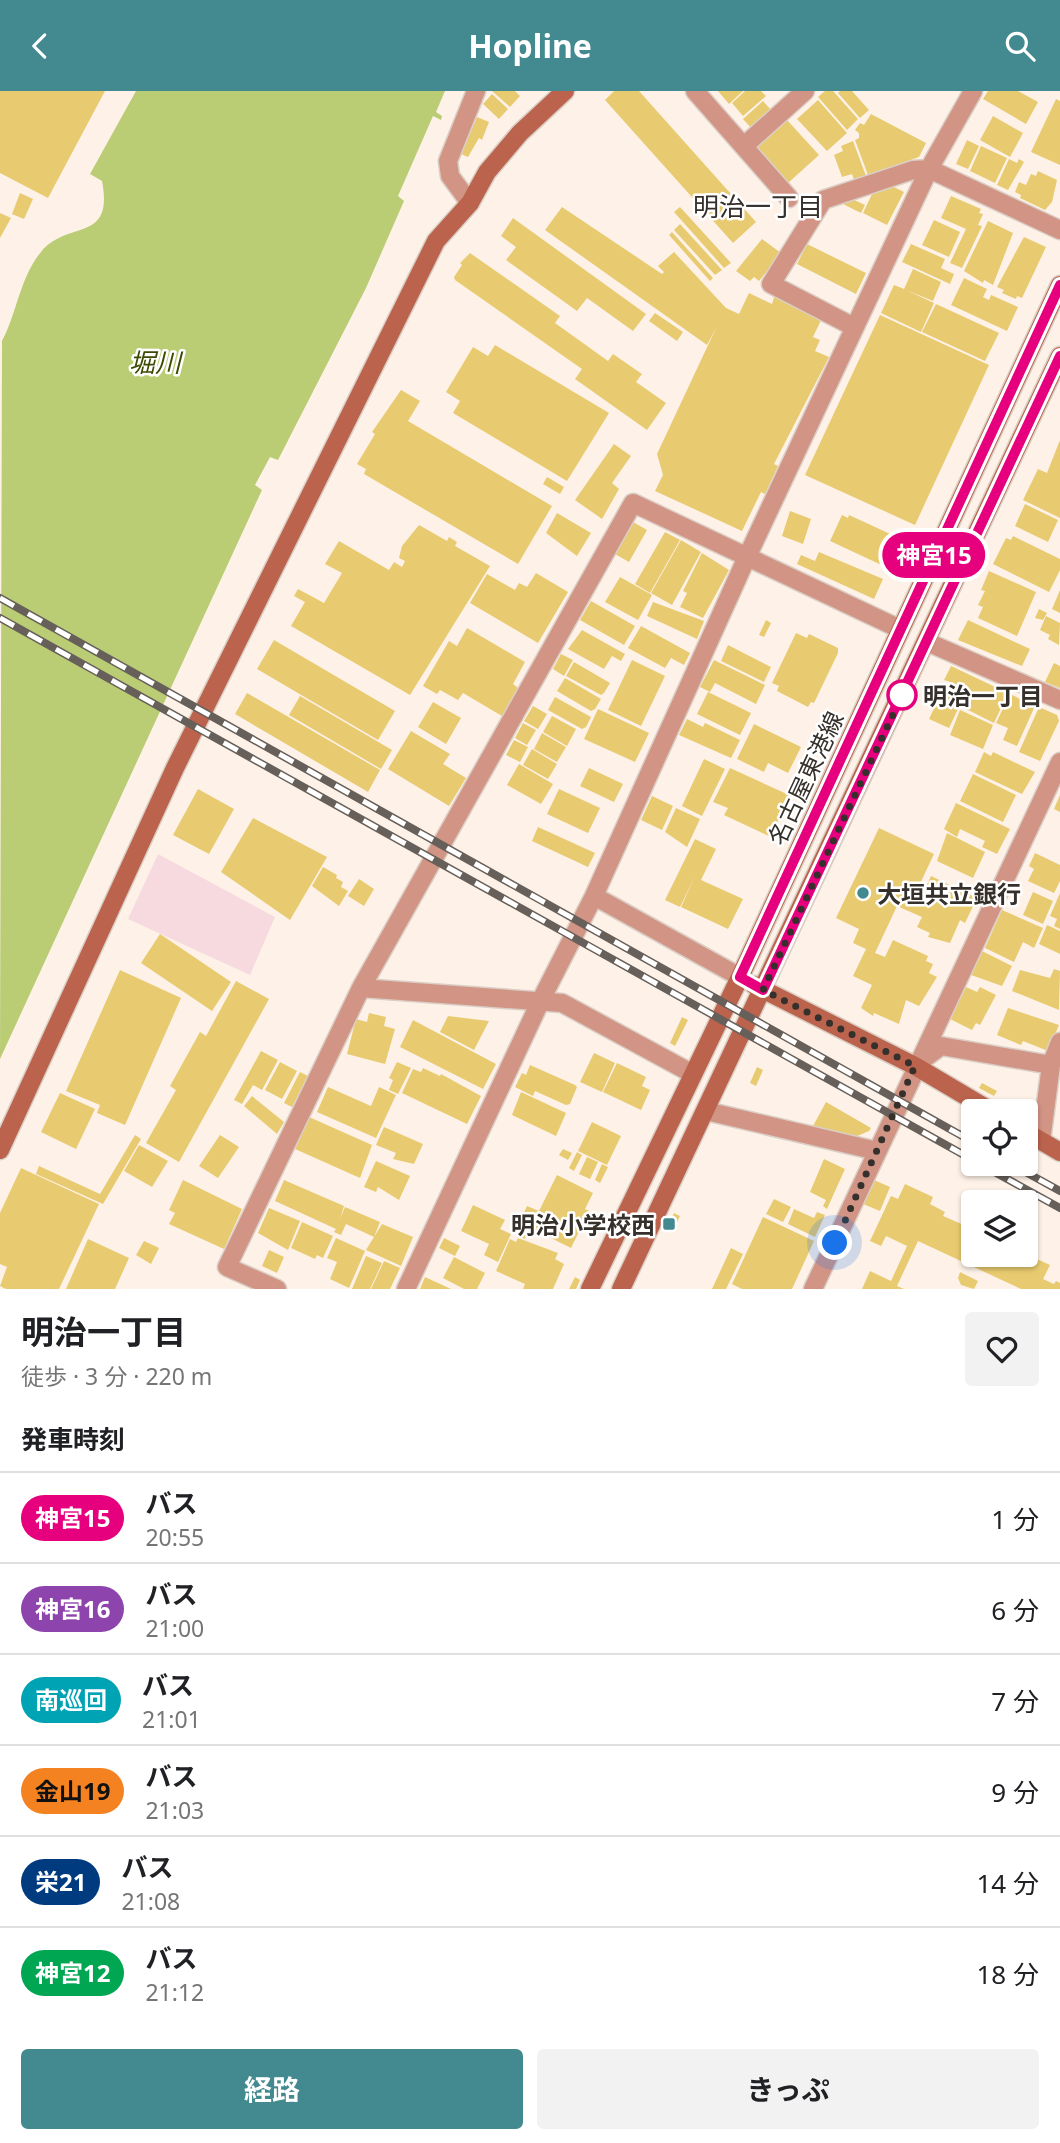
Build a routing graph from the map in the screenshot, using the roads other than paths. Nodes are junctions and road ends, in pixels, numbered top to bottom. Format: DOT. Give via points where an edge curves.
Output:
graph roads {
  1 [pos="476,91"];
  2 [pos="565,91"];
  3 [pos="695,91"];
  4 [pos="804,91"];
  5 [pos="973,91"];
  6 [pos="744,146"];
  7 [pos="929,169"];
  8 [pos="789,198"];
  9 [pos="470,202"];
  10 [pos="1060,230"];
  11 [pos="1060,285"];
  12 [pos="854,327"];
  13 [pos="1060,356"];
  14 [pos="747,557"];
  15 [pos="900,629"];
  16 [pos="927,642"];
  17 [pos="1060,700"];
  18 [pos="1060,762"];
  19 [pos="594,897"];
  20 [pos="740,977"];
  21 [pos="360,988"];
  22 [pos="763,990"];
  23 [pos="541,1000"];
  24 [pos="1060,1042"];
  25 [pos="1051,1065"];
  26 [pos="915,1066"];
  27 [pos="693,1074"];
  28 [pos="971,1099"];
  29 [pos="706,1111"];
  30 [pos="1038,1117"];
  31 [pos="1038,1140"];
  32 [pos="0,1150"];
  33 [pos="877,1151"];
  34 [pos="1060,1151"];
  35 [pos="277,1289"];
  36 [pos="406,1289"];
  37 [pos="590,1289"];
  38 [pos="621,1289"];
  39 [pos="813,1289"];
  1 -- 9 [label="street" via="448,161 450,176"];
  2 -- 9 [label="main road" via="520,133"];
  3 -- 6 [label="street"];
  4 -- 6 [label="street"];
  5 -- 7 [label="street"];
  6 -- 8 [label="street"];
  7 -- 10 [label="street"];
  7 -- 12 [label="street"];
  7 -- 12 [label="street" via="823,200 771,284"];
  9 -- 32 [label="main road" via="436,241 372,367 133,856"];
  11 -- 15 [label="main road, 名古屋東港線"];
  12 -- 14 [label="street"];
  13 -- 16 [label="main road"];
  14 -- 15 [label="street"];
  14 -- 19 [label="street"];
  14 -- 21 [label="street" via="634,503"];
  15 -- 20 [label="main road, 名古屋東港線"];
  16 -- 17 [label="street"];
  16 -- 22 [label="main road"];
  18 -- 26 [label="street"];
  19 -- 20 [label="street"];
  19 -- 23 [label="street"];
  20 -- 22 [label="main road"];
  20 -- 27 [label="main road, 名古屋東港線"];
  21 -- 23 [label="street"];
  21 -- 35 [label="street" via="228,1267"];
  22 -- 26 [label="main road"];
  22 -- 29 [label="main road"];
  23 -- 27 [label="street" via="562,1003"];
  23 -- 36 [label="street"];
  24 -- 25 [label="street"];
  25 -- 26 [label="street" via="941,1046"];
  25 -- 30 [label="street"];
  26 -- 28 [label="main road"];
  26 -- 33 [label="street"];
  27 -- 37 [label="main road, 名古屋東港線"];
  29 -- 33 [label="street"];
  29 -- 38 [label="main road"];
  31 -- 34 [label="main road"];
  33 -- 39 [label="street"];
}
